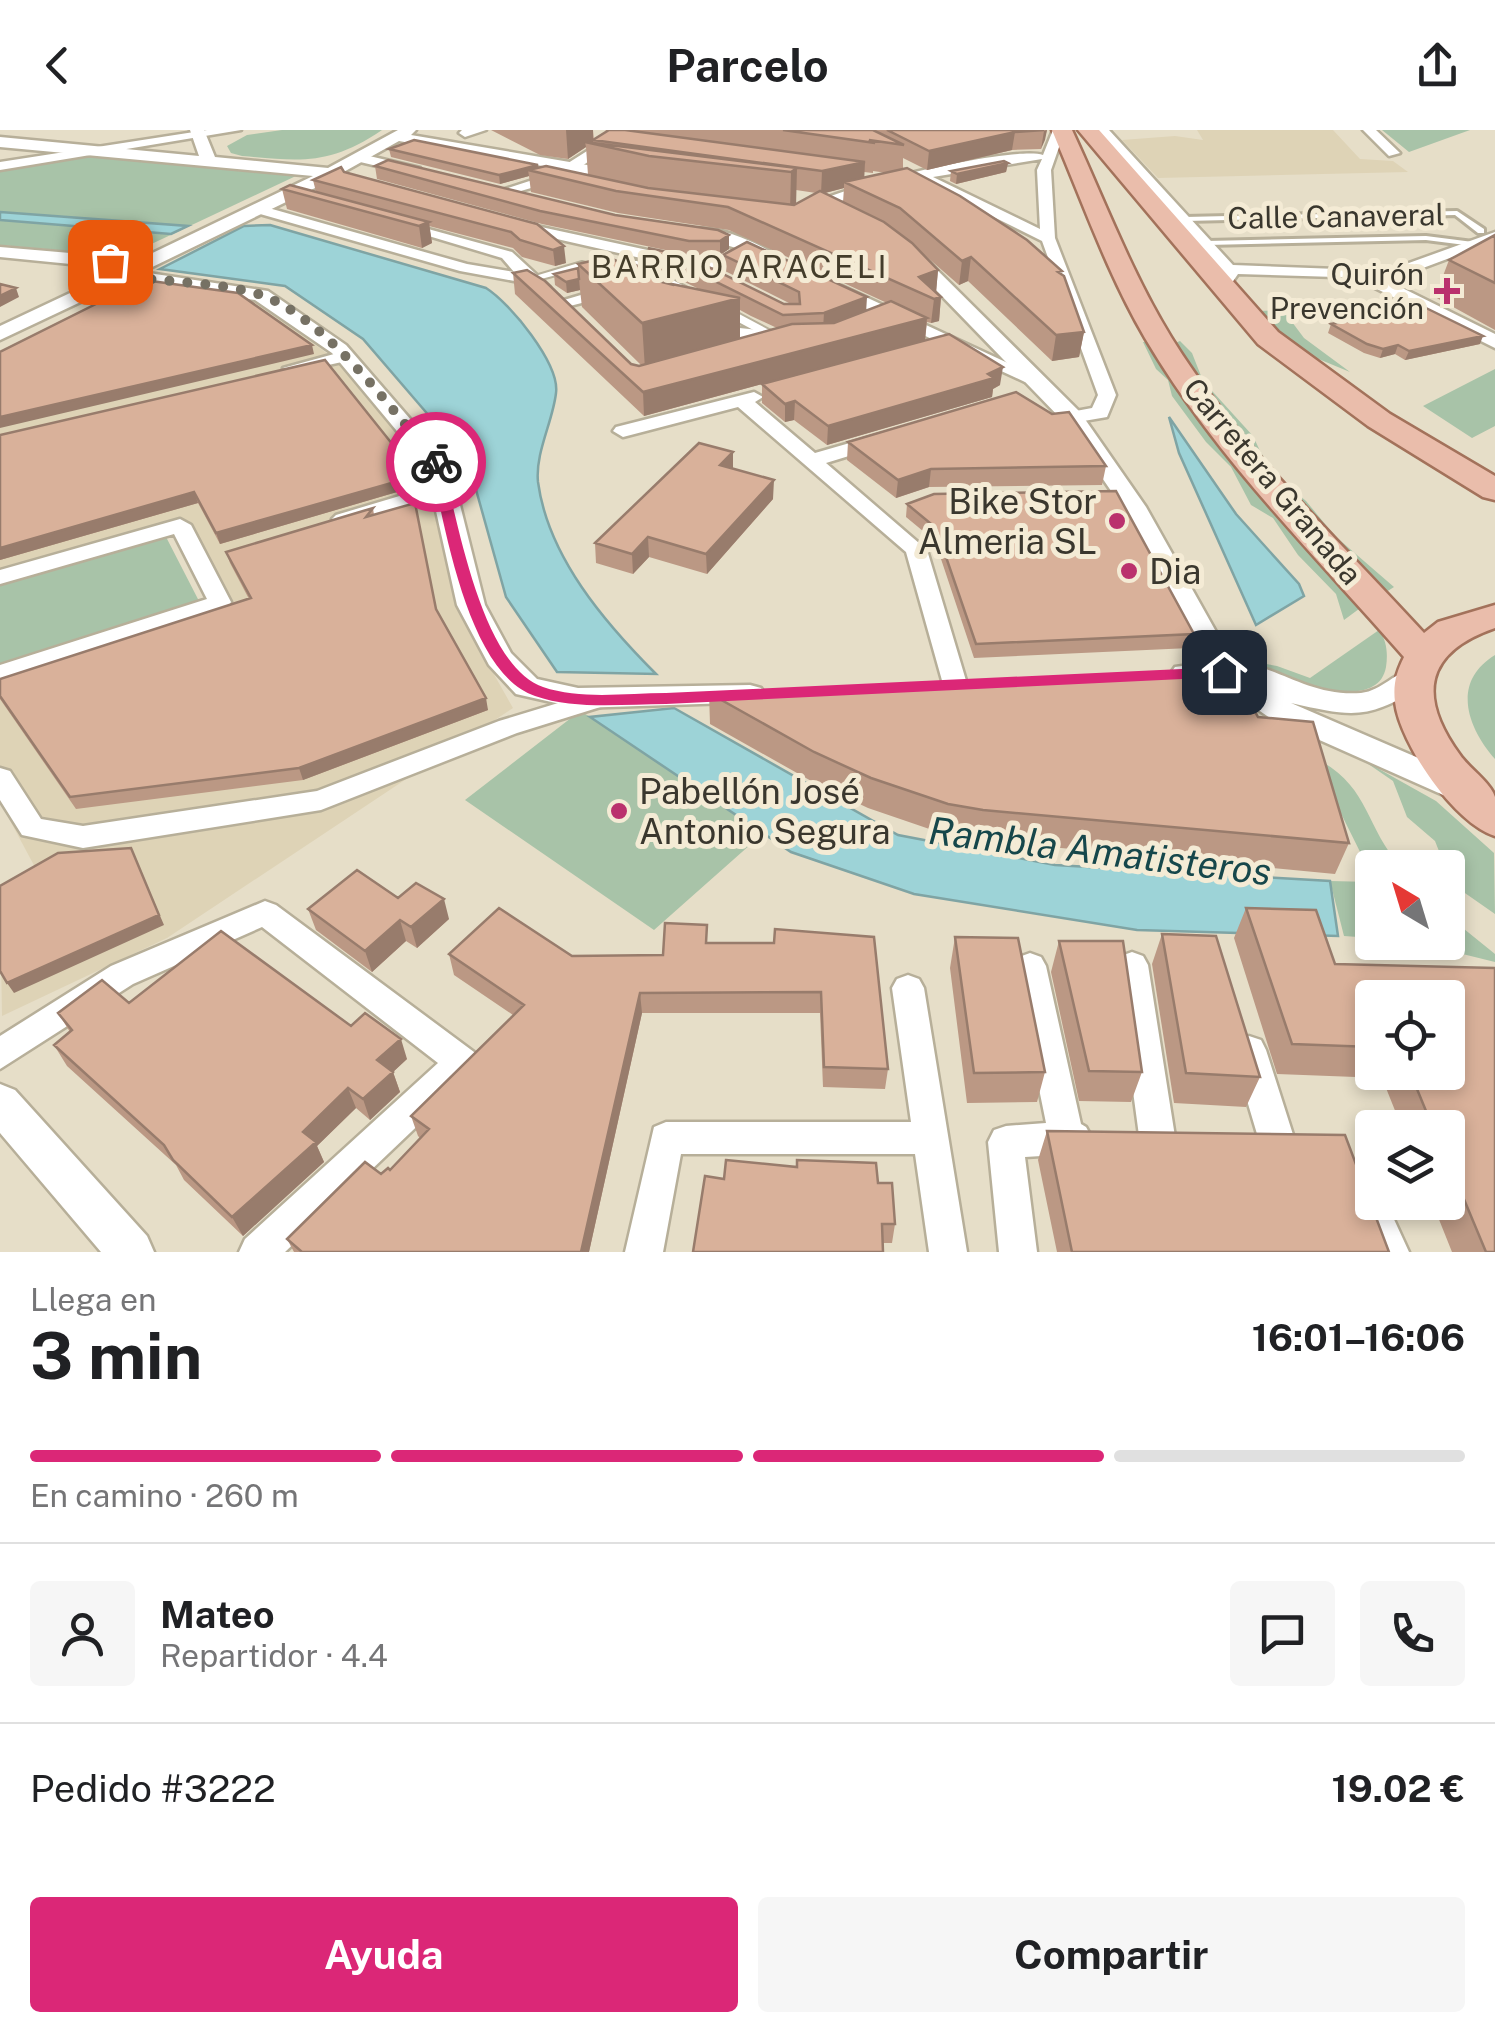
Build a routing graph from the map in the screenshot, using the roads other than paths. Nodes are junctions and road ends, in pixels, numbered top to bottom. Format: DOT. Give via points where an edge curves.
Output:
graph roads {
  1 [pos="235,130"];
  2 [pos="1127,130"];
  3 [pos="1369,130"];
  4 [pos="468,131"];
  5 [pos="197,132"];
  6 [pos="1099,133"];
  7 [pos="404,134"];
  8 [pos="0,142"];
  9 [pos="628,145"];
  10 [pos="1048,146"];
  11 [pos="84,150"];
  12 [pos="1394,153"];
  13 [pos="209,161"];
  14 [pos="536,162"];
  15 [pos="897,163"];
  16 [pos="0,166"];
  17 [pos="366,166"];
  18 [pos="570,168"];
  19 [pos="332,173"];
  20 [pos="438,175"];
  21 [pos="849,176"];
  22 [pos="646,178"];
  23 [pos="924,178"];
  24 [pos="906,182"];
  25 [pos="582,186"];
  26 [pos="533,201"];
  27 [pos="809,201"];
  28 [pos="258,209"];
  29 [pos="344,210"];
  30 [pos="846,215"];
  31 [pos="1185,219"];
  32 [pos="290,220"];
  33 [pos="380,220"];
  34 [pos="794,220"];
  35 [pos="233,221"];
  36 [pos="501,222"];
  37 [pos="308,224"];
  38 [pos="687,231"];
  39 [pos="541,234"];
  40 [pos="1483,237"];
  41 [pos="890,238"];
  42 [pos="1048,238"];
  43 [pos="1207,244"];
  44 [pos="746,247"];
  45 [pos="0,252"];
  46 [pos="507,255"];
  47 [pos="634,258"];
  48 [pos="689,264"];
  49 [pos="782,264"];
  50 [pos="582,265"];
  51 [pos="132,270"];
  52 [pos="530,278"];
  53 [pos="1225,278"];
  54 [pos="1370,278"];
  55 [pos="723,280"];
  56 [pos="818,280"];
  57 [pos="616,290"];
  58 [pos="633,300"];
  59 [pos="562,303"];
  60 [pos="890,314"];
  61 [pos="578,319"];
  62 [pos="858,326"];
  63 [pos="688,327"];
  64 [pos="0,334"];
  65 [pos="791,338"];
  66 [pos="951,342"];
  67 [pos="1495,342"];
  68 [pos="913,353"];
  69 [pos="734,354"];
  70 [pos="345,356"];
  71 [pos="268,374"];
  72 [pos="1034,388"];
  73 [pos="779,390"];
  74 [pos="741,400"];
  75 [pos="1072,417"];
  76 [pos="623,430"];
  77 [pos="903,434"];
  78 [pos="814,460"];
  79 [pos="444,489"];
  80 [pos="1495,490"];
  81 [pos="312,528"];
  82 [pos="0,577"];
  83 [pos="1495,616"];
  84 [pos="1420,667"];
  85 [pos="1224,672"];
  86 [pos="0,673"];
  87 [pos="1161,675"];
  88 [pos="515,678"];
  89 [pos="992,682"];
  90 [pos="955,684"];
  91 [pos="917,686"];
  92 [pos="787,693"];
  93 [pos="600,698"];
  94 [pos="508,727"];
  95 [pos="0,778"];
  96 [pos="1462,790"];
  97 [pos="1495,820"];
  98 [pos="1132,965"];
  99 [pos="1030,966"];
  100 [pos="908,988"];
  101 [pos="1239,1014"];
  102 [pos="0,1054"];
  103 [pos="0,1104"];
  104 [pos="934,1138"];
  105 [pos="1066,1138"];
  106 [pos="1158,1143"];
  107 [pos="1198,1143"];
  108 [pos="1238,1144"];
  109 [pos="1376,1220"];
  110 [pos="130,1252"];
  111 [pos="258,1252"];
  112 [pos="644,1252"];
  113 [pos="948,1252"];
  114 [pos="1018,1252"];
  115 [pos="1390,1252"];
  1 -- 5 [label="street"];
  2 -- 6 [label="street"];
  3 -- 12 [label="street"];
  4 -- 14 [label="street"];
  5 -- 11 [label="street"];
  5 -- 13 [label="street"];
  6 -- 31 [label="street"];
  6 -- 53 [label="main road"];
  7 -- 14 [label="street"];
  7 -- 17 [label="street"];
  8 -- 11 [label="street"];
  9 -- 18 [label="street" via="604,139"];
  10 -- 23 [label="street"];
  10 -- 42 [label="street"];
  10 -- 84 [label="main road, Carretera Granada" via="1207,410"];
  11 -- 13 [label="street"];
  11 -- 16 [label="street"];
  13 -- 19 [label="street"];
  14 -- 18 [label="street"];
  15 -- 23 [label="street"];
  17 -- 19 [label="street"];
  17 -- 20 [label="street"];
  18 -- 22 [label="street"];
  19 -- 28 [label="street" via="298,197"];
  21 -- 24 [label="street"];
  23 -- 24 [label="street"];
  23 -- 42 [label="street"];
  24 -- 27 [label="street"];
  25 -- 26 [label="street" via="548,178 492,190"];
  27 -- 30 [label="street"];
  27 -- 34 [label="street"];
  28 -- 32 [label="street"];
  28 -- 35 [label="street"];
  29 -- 37 [label="street"];
  31 -- 40 [label="lane, Calle Canaveral" via="1457,213"];
  31 -- 43 [label="street"];
  32 -- 35 [label="street"];
  32 -- 37 [label="street"];
  33 -- 46 [label="street"];
  35 -- 51 [label="street"];
  36 -- 39 [label="street"];
  37 -- 52 [label="street" via="465,268"];
  38 -- 44 [label="street"];
  39 -- 46 [label="street"];
  39 -- 47 [label="street"];
  39 -- 50 [label="street"];
  40 -- 43 [label="lane"];
  40 -- 54 [label="street"];
  41 -- 72 [label="street" via="918,259"];
  42 -- 75 [label="street" via="1107,395 1100,413"];
  43 -- 53 [label="street"];
  44 -- 48 [label="street" via="724,262"];
  44 -- 49 [label="street"];
  45 -- 51 [label="street"];
  46 -- 52 [label="street"];
  47 -- 48 [label="street"];
  47 -- 57 [label="street"];
  47 -- 65 [label="street"];
  48 -- 55 [label="street"];
  50 -- 52 [label="street"];
  50 -- 57 [label="street"];
  51 -- 64 [label="street"];
  51 -- 70 [label="street" via="261,295"];
  52 -- 59 [label="street"];
  53 -- 54 [label="street"];
  53 -- 80 [label="main road" via="1268,338 1380,420"];
  54 -- 67 [label="street"];
  56 -- 60 [label="street"];
  57 -- 58 [label="street"];
  57 -- 59 [label="street"];
  59 -- 61 [label="street"];
  60 -- 62 [label="street"];
  60 -- 66 [label="street"];
  63 -- 65 [label="street"];
  65 -- 69 [label="street"];
  66 -- 68 [label="street"];
  66 -- 72 [label="street"];
  70 -- 71 [label="street"];
  70 -- 79 [label="street" via="435,461"];
  72 -- 75 [label="street"];
  73 -- 74 [label="street"];
  74 -- 76 [label="street"];
  74 -- 78 [label="street"];
  75 -- 85 [label="street"];
  77 -- 78 [label="street"];
  78 -- 90 [label="street" via="888,513 916,550"];
  79 -- 81 [label="street"];
  79 -- 88 [label="street" via="471,605"];
  82 -- 86 [label="street" via="180,525 209,558 220,602"];
  83 -- 84 [label="main road" via="1444,636"];
  84 -- 85 [label="street" via="1371,703 1293,694"];
  84 -- 96 [label="main road" via="1418,724"];
  85 -- 87 [label="street"];
  85 -- 96 [label="street" via="1281,710"];
  88 -- 93 [label="street" via="550,694"];
  88 -- 94 [label="street" via="518,698"];
  89 -- 90 [label="street"];
  90 -- 91 [label="street"];
  92 -- 93 [label="street"];
  93 -- 94 [label="street"];
  94 -- 95 [label="street" via="321,800 82,838 32,828"];
  96 -- 97 [label="main road"];
  98 -- 106 [label="street"];
  99 -- 105 [label="street"];
  100 -- 104 [label="street"];
  101 -- 108 [label="street" via="1294,1144"];
  102 -- 111 [label="street" via="122,975 265,914 462,1062"];
  103 -- 110 [label="street"];
  104 -- 112 [label="street" via="666,1138"];
  104 -- 113 [label="street"];
  105 -- 106 [label="street"];
  105 -- 114 [label="street" via="1006,1142"];
  106 -- 107 [label="street"];
  109 -- 115 [label="street"];
}
